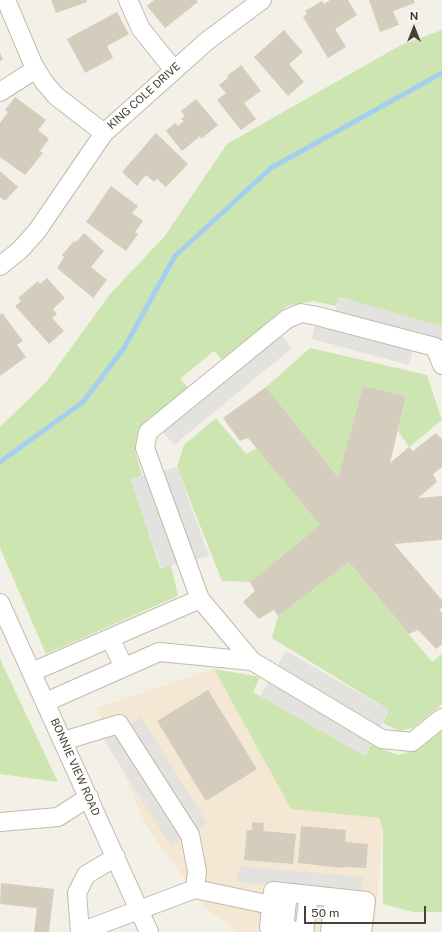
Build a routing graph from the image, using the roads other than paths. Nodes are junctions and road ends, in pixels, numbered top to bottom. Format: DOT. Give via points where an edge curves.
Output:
graph roads {
  1 [pos="6,0"];
  2 [pos="128,0"];
  3 [pos="262,0"];
  4 [pos="36,69"];
  5 [pos="174,70"];
  6 [pos="0,92"];
  7 [pos="104,132"];
  8 [pos="0,266"];
  9 [pos="442,365"];
  10 [pos="200,599"];
  11 [pos="0,603"];
  12 [pos="110,638"];
  13 [pos="252,661"];
  14 [pos="124,667"];
  15 [pos="32,672"];
  16 [pos="46,702"];
  17 [pos="442,718"];
  18 [pos="63,740"];
  19 [pos="89,798"];
  20 [pos="0,822"];
  21 [pos="116,857"];
  22 [pos="196,889"];
  23 [pos="288,893"];
  24 [pos="309,895"];
  25 [pos="343,899"];
  26 [pos="271,905"];
  27 [pos="140,911"];
  28 [pos="284,930"];
  29 [pos="80,932"];
  30 [pos="149,932"];
  31 [pos="304,932"];
  32 [pos="330,932"];
  33 [pos="347,932"];
  34 [pos="362,932"];
  1 -- 4 [label="street"];
  2 -- 5 [label="street" via="141,29"];
  3 -- 5 [label="street, KING COLE DRIVE" via="207,41"];
  4 -- 6 [label="street"];
  4 -- 7 [label="street" via="56,96"];
  5 -- 7 [label="street, KING COLE DRIVE"];
  7 -- 8 [label="street, KING COLE DRIVE" via="37,231 20,250"];
  9 -- 10 [label="street" via="435,347 301,313 287,319 148,432 145,448"];
  10 -- 12 [label="street"];
  10 -- 13 [label="street"];
  11 -- 15 [label="street, BONNIE VIEW ROAD"];
  12 -- 14 [label="street"];
  12 -- 15 [label="street"];
  13 -- 14 [label="street" via="158,652"];
  13 -- 17 [label="street" via="382,739 412,742"];
  14 -- 16 [label="street"];
  15 -- 16 [label="street, BONNIE VIEW ROAD"];
  16 -- 18 [label="street, BONNIE VIEW ROAD"];
  18 -- 19 [label="street, BONNIE VIEW ROAD"];
  18 -- 22 [label="street" via="120,724 190,835 197,871"];
  19 -- 20 [label="street" via="58,817"];
  19 -- 21 [label="street, BONNIE VIEW ROAD"];
  21 -- 27 [label="street, BONNIE VIEW ROAD"];
  21 -- 29 [label="street" via="86,876 77,892"];
  22 -- 26 [label="street"];
  22 -- 27 [label="street"];
  23 -- 24 [label="street"];
  23 -- 26 [label="street" via="273,891"];
  23 -- 28 [label="street"];
  24 -- 25 [label="street"];
  24 -- 31 [label="street"];
  25 -- 32 [label="street"];
  25 -- 33 [label="street"];
  25 -- 34 [label="street" via="366,901"];
  26 -- 28 [label="street" via="269,927"];
  27 -- 29 [label="street"];
  27 -- 30 [label="street, BONNIE VIEW ROAD"];
  28 -- 31 [label="street"];
}
